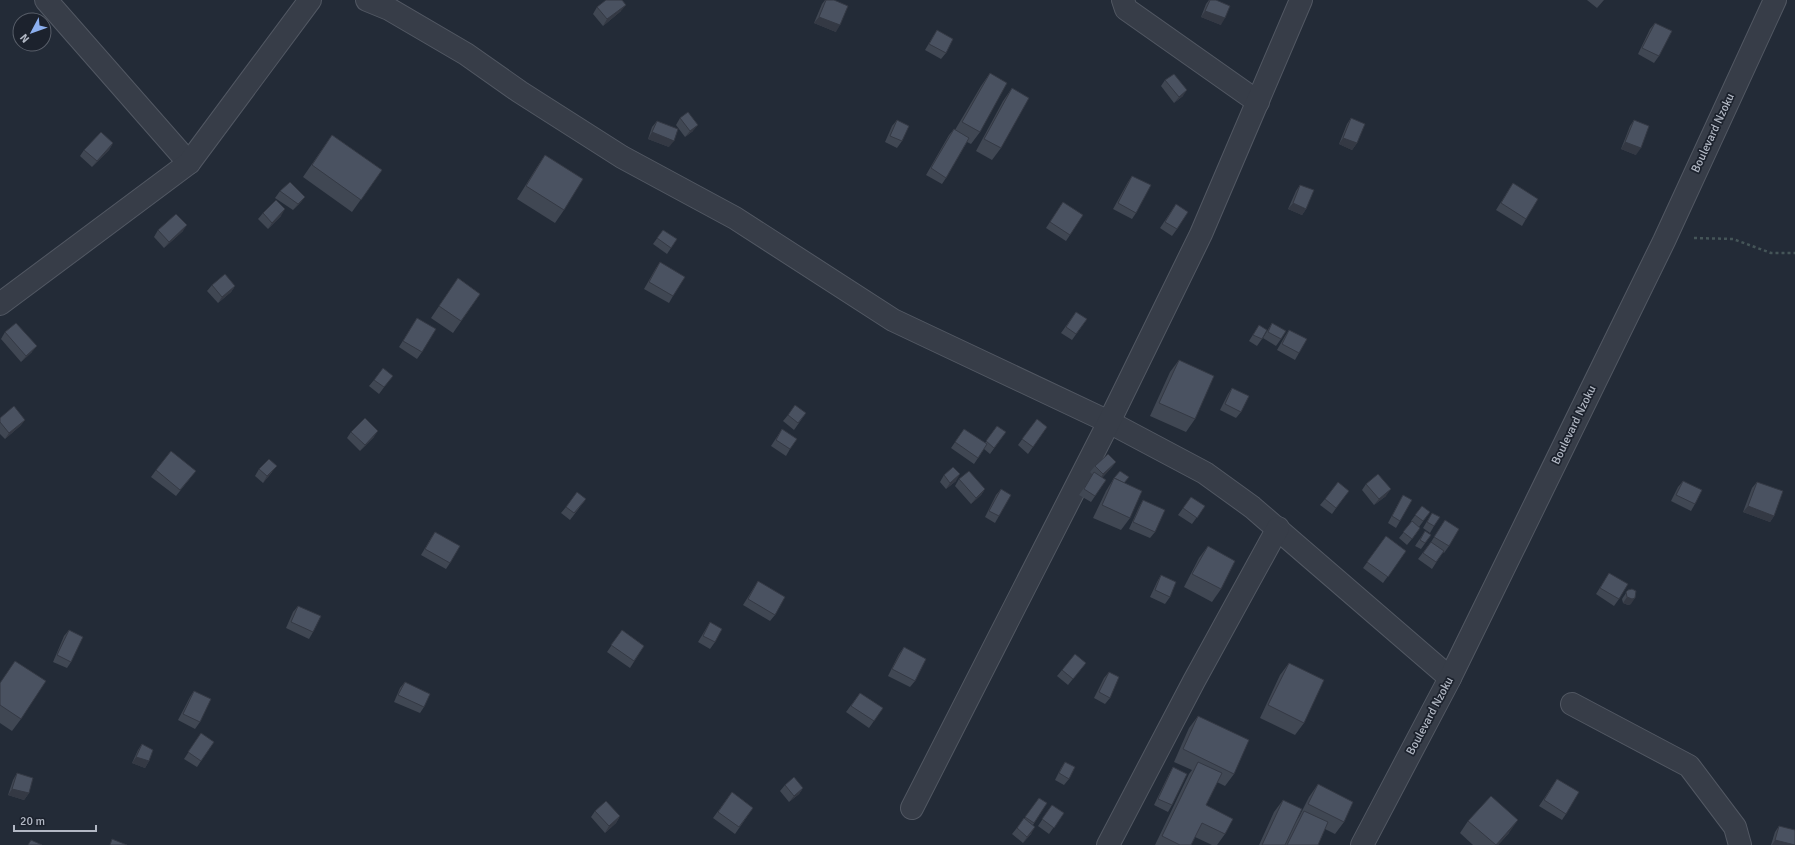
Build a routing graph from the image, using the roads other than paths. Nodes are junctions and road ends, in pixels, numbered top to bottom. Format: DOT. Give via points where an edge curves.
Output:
graph roads {
  1 [pos="46,0"];
  2 [pos="310,0"];
  3 [pos="367,0"];
  4 [pos="1123,0"];
  5 [pos="1301,0"];
  6 [pos="1775,0"];
  7 [pos="1258,102"];
  8 [pos="189,163"];
  9 [pos="0,304"];
  10 [pos="1109,422"];
  11 [pos="1278,528"];
  12 [pos="1450,678"];
  13 [pos="1572,704"];
  14 [pos="912,808"];
  15 [pos="1108,845"];
  16 [pos="1362,845"];
  17 [pos="1740,845"];
  1 -- 8 [label="street"];
  2 -- 8 [label="street"];
  3 -- 10 [label="street" via="389,9 466,54 622,157 735,218 893,320"];
  4 -- 7 [label="street" via="1126,9"];
  5 -- 7 [label="street"];
  6 -- 12 [label="street, Boulevard Nzoku" via="1664,241"];
  7 -- 10 [label="street" via="1201,234"];
  8 -- 9 [label="street"];
  10 -- 11 [label="street" via="1205,473"];
  10 -- 14 [label="street"];
  11 -- 12 [label="street"];
  11 -- 15 [label="street"];
  12 -- 16 [label="street, Boulevard Nzoku"];
  13 -- 17 [label="street" via="1689,766 1736,827"];
}
